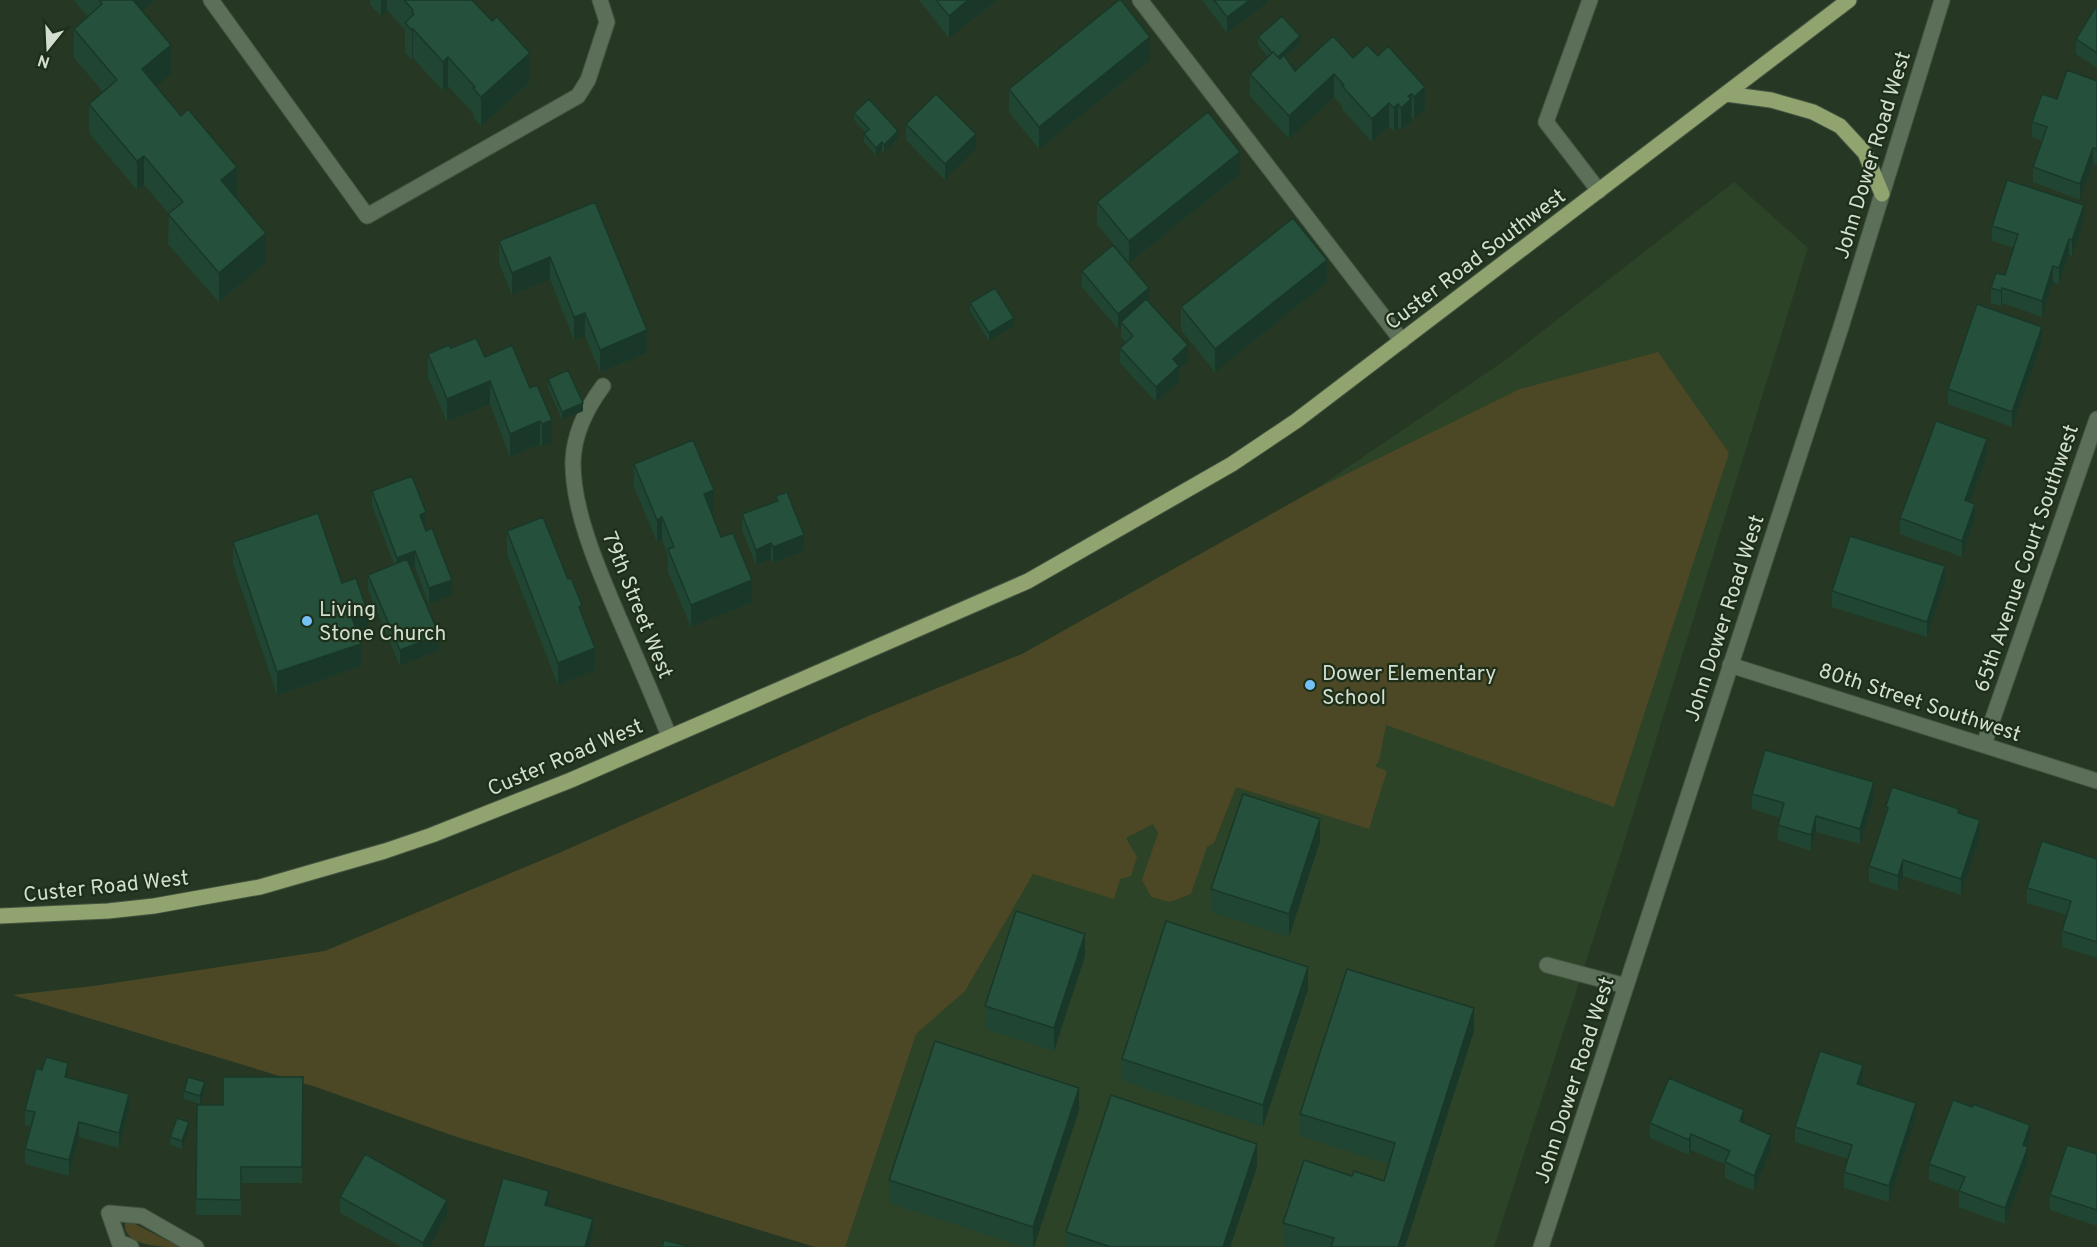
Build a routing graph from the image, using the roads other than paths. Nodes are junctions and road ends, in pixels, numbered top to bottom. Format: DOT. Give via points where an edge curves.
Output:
graph roads {
  1 [pos="211,0"];
  2 [pos="600,0"];
  3 [pos="1140,0"];
  4 [pos="1590,0"];
  5 [pos="1849,0"];
  6 [pos="1942,0"];
  7 [pos="1726,94"];
  8 [pos="1599,190"];
  9 [pos="1882,194"];
  10 [pos="1402,341"];
  11 [pos="603,387"];
  12 [pos="2097,419"];
  13 [pos="1113,532"];
  14 [pos="1731,665"];
  15 [pos="669,736"];
  16 [pos="1984,744"];
  17 [pos="2097,781"];
  18 [pos="0,916"];
  19 [pos="1547,965"];
  20 [pos="1626,986"];
  21 [pos="131,1247"];
  22 [pos="196,1247"];
  23 [pos="1541,1247"];
  1 -- 2 [label="street" via="367,216 578,96 588,80 607,22"];
  3 -- 10 [label="street"];
  4 -- 8 [label="street" via="1546,122"];
  5 -- 7 [label="main road, Custer Road Southwest"];
  6 -- 9 [label="street, John Dower Road West"];
  7 -- 8 [label="main road, Custer Road Southwest"];
  7 -- 9 [label="main road" via="1771,100 1813,112 1840,126 1865,153"];
  8 -- 10 [label="main road, Custer Road Southwest"];
  9 -- 14 [label="street, John Dower Road West"];
  10 -- 13 [label="main road, Custer Road Southwest" via="1296,422 1232,464"];
  11 -- 15 [label="street, 79th Street West" via="591,402 577,434 573,463 578,500 592,555"];
  12 -- 16 [label="street, 65th Avenue Court Southwest"];
  13 -- 15 [label="main road, Custer Road West" via="1028,581"];
  14 -- 16 [label="street, 80th Street Southwest"];
  14 -- 20 [label="street, John Dower Road West"];
  15 -- 18 [label="main road, Custer Road West" via="572,780 432,835 260,887 154,906"];
  16 -- 17 [label="street, 80th Street Southwest"];
  19 -- 20 [label="street"];
  20 -- 23 [label="street, John Dower Road West"];
  21 -- 22 [label="street" via="119,1242 109,1213 142,1216"];
}
